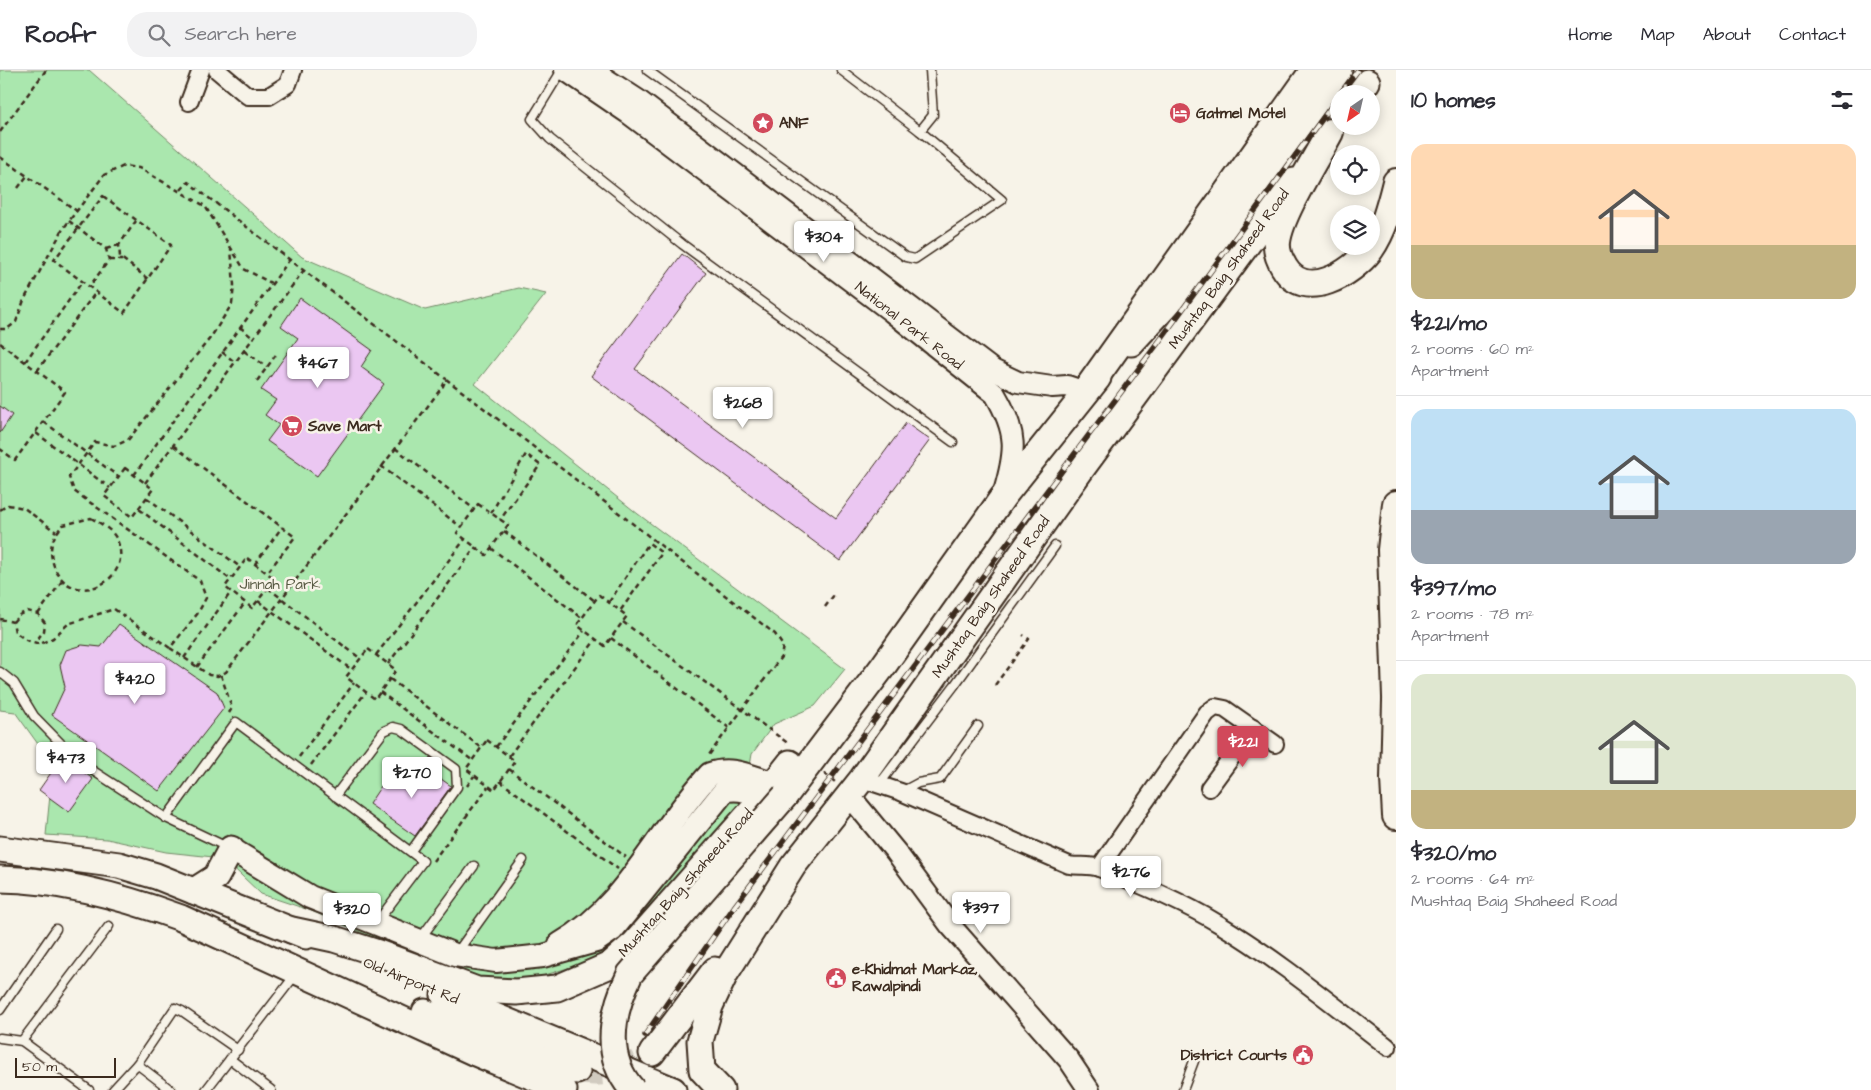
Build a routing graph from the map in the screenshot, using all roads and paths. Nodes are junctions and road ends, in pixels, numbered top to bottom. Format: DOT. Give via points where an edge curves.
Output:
graph roads {
  1 [pos="46,70"];
  2 [pos="201,70"];
  3 [pos="217,70"];
  4 [pos="293,70"];
  5 [pos="563,70"];
  6 [pos="592,70"];
  7 [pos="647,70"];
  8 [pos="841,70"];
  9 [pos="930,70"];
  10 [pos="1314,70"];
  11 [pos="1339,70"];
  12 [pos="189,102"];
  13 [pos="920,131"];
  14 [pos="1330,131"];
  15 [pos="0,132"];
  16 [pos="1330,133"];
  17 [pos="0,157"];
  18 [pos="27,176"];
  19 [pos="1396,182"];
  20 [pos="18,188"];
  21 [pos="181,191"];
  22 [pos="77,211"];
  23 [pos="69,221"];
  24 [pos="136,221"];
  25 [pos="78,229"];
  26 [pos="119,245"];
  27 [pos="106,249"];
  28 [pos="231,249"];
  29 [pos="290,259"];
  30 [pos="109,260"];
  31 [pos="123,260"];
  32 [pos="304,270"];
  33 [pos="148,279"];
  34 [pos="82,282"];
  35 [pos="271,283"];
  36 [pos="89,286"];
  37 [pos="96,292"];
  38 [pos="240,327"];
  39 [pos="0,328"];
  40 [pos="254,339"];
  41 [pos="0,343"];
  42 [pos="244,351"];
  43 [pos="222,352"];
  44 [pos="278,352"];
  45 [pos="25,362"];
  46 [pos="236,363"];
  47 [pos="268,367"];
  48 [pos="37,371"];
  49 [pos="446,379"];
  50 [pos="257,381"];
  51 [pos="1085,392"];
  52 [pos="44,422"];
  53 [pos="36,433"];
  54 [pos="953,442"];
  55 [pos="174,446"];
  56 [pos="395,448"];
  57 [pos="0,449"];
  58 [pos="87,454"];
  59 [pos="78,465"];
  60 [pos="381,466"];
  61 [pos="134,474"];
  62 [pos="119,477"];
  63 [pos="145,483"];
  64 [pos="110,488"];
  65 [pos="1002,497"];
  66 [pos="147,498"];
  67 [pos="1396,504"];
  68 [pos="138,509"];
  69 [pos="474,509"];
  70 [pos="0,510"];
  71 [pos="491,513"];
  72 [pos="500,520"];
  73 [pos="282,527"];
  74 [pos="461,527"];
  75 [pos="504,531"];
  76 [pos="57,532"];
  77 [pos="465,539"];
  78 [pos="1055,546"];
  79 [pos="476,547"];
  80 [pos="491,548"];
  81 [pos="254,564"];
  82 [pos="240,567"];
  83 [pos="267,573"];
  84 [pos="230,580"];
  85 [pos="63,581"];
  86 [pos="268,588"];
  87 [pos="231,592"];
  88 [pos="834,595"];
  89 [pos="281,598"];
  90 [pos="595,600"];
  91 [pos="258,601"];
  92 [pos="609,602"];
  93 [pos="245,603"];
  94 [pos="825,607"];
  95 [pos="272,611"];
  96 [pos="620,611"];
  97 [pos="38,614"];
  98 [pos="582,618"];
  99 [pos="0,619"];
  100 [pos="13,622"];
  101 [pos="623,622"];
  102 [pos="584,631"];
  103 [pos="1023,635"];
  104 [pos="611,638"];
  105 [pos="596,639"];
  106 [pos="34,642"];
  107 [pos="170,648"];
  108 [pos="376,655"];
  109 [pos="184,658"];
  110 [pos="361,659"];
  111 [pos="388,664"];
  112 [pos="197,667"];
  113 [pos="352,670"];
  114 [pos="0,672"];
  115 [pos="221,675"];
  116 [pos="390,679"];
  117 [pos="354,683"];
  118 [pos="995,685"];
  119 [pos="366,692"];
  120 [pos="380,692"];
  121 [pos="1396,697"];
  122 [pos="1396,700"];
  123 [pos="742,710"];
  124 [pos="236,722"];
  125 [pos="978,726"];
  126 [pos="729,728"];
  127 [pos="1253,728"];
  128 [pos="1275,744"];
  129 [pos="496,747"];
  130 [pos="482,748"];
  131 [pos="509,756"];
  132 [pos="805,756"];
  133 [pos="299,757"];
  134 [pos="472,760"];
  135 [pos="706,760"];
  136 [pos="310,766"];
  137 [pos="509,769"];
  138 [pos="500,781"];
  139 [pos="488,786"];
  140 [pos="863,787"];
  141 [pos="1209,788"];
  142 [pos="779,789"];
  143 [pos="900,792"];
  144 [pos="335,796"];
  145 [pos="756,806"];
  146 [pos="1396,816"];
  147 [pos="166,818"];
  148 [pos="0,849"];
  149 [pos="231,849"];
  150 [pos="411,852"];
  151 [pos="423,860"];
  152 [pos="523,860"];
  153 [pos="632,861"];
  154 [pos="474,866"];
  155 [pos="793,866"];
  156 [pos="1099,868"];
  157 [pos="623,872"];
  158 [pos="0,880"];
  159 [pos="194,891"];
  160 [pos="181,918"];
  161 [pos="376,924"];
  162 [pos="109,926"];
  163 [pos="56,929"];
  164 [pos="292,930"];
  165 [pos="418,941"];
  166 [pos="455,955"];
  167 [pos="496,961"];
  168 [pos="297,972"];
  169 [pos="0,1010"];
  170 [pos="0,1038"];
  171 [pos="22,1041"];
  172 [pos="1388,1047"];
  173 [pos="238,1050"];
  174 [pos="652,1053"];
  175 [pos="230,1059"];
  176 [pos="1194,1061"];
  177 [pos="137,1064"];
  178 [pos="570,1080"];
  179 [pos="89,1090"];
  180 [pos="113,1090"];
  181 [pos="171,1090"];
  182 [pos="206,1090"];
  183 [pos="271,1090"];
  184 [pos="629,1090"];
  185 [pos="633,1090"];
  186 [pos="666,1090"];
  187 [pos="673,1090"];
  188 [pos="721,1090"];
  189 [pos="1089,1090"];
  190 [pos="1183,1090"];
  1 -- 15 [label="path"];
  2 -- 12 [label="street"];
  3 -- 4 [label="street" via="248,96 269,96 288,84"];
  5 -- 54 [label="lane" via="532,119 550,139 682,244"];
  5 -- 65 [label="street, National Park Road" via="643,124 995,394 1005,412 1013,440 1014,460"];
  6 -- 51 [label="street, National Park Road" via="645,106 993,370 1018,382 1067,386"];
  7 -- 13 [label="lane" via="896,252 915,259 1002,200"];
  8 -- 13 [label="lane"];
  9 -- 13 [label="lane" via="934,115"];
  10 -- 51 [label="highway"];
  11 -- 51 [label="main road" via="1172,299"];
  14 -- 140 [label="main road, Mushtaq Baig Shaheed Road" via="1083,467"];
  16 -- 19 [label="highway" via="1280,227 1278,255 1288,274 1299,282 1310,284 1325,282 1347,271 1369,251 1379,236"];
  17 -- 18 [label="path"];
  18 -- 20 [label="path"];
  18 -- 22 [label="path"];
  21 -- 22 [label="path" via="139,168 124,166 104,175"];
  21 -- 28 [label="path" via="205,206"];
  21 -- 29 [label="path" via="188,182"];
  22 -- 23 [label="path"];
  23 -- 25 [label="path"];
  23 -- 39 [label="path" via="28,292 16,322 7,329"];
  24 -- 25 [label="path" via="103,196"];
  24 -- 26 [label="path"];
  24 -- 33 [label="path" via="171,245"];
  25 -- 27 [label="path"];
  25 -- 34 [label="path" via="54,260"];
  26 -- 27 [label="path"];
  26 -- 31 [label="path"];
  27 -- 30 [label="path"];
  28 -- 35 [label="path" via="244,269"];
  28 -- 58 [label="path" via="232,304 211,337 128,440 114,446 96,442"];
  29 -- 32 [label="path"];
  29 -- 35 [label="path"];
  30 -- 31 [label="path"];
  30 -- 36 [label="path"];
  31 -- 33 [label="path"];
  32 -- 40 [label="path"];
  32 -- 49 [label="path"];
  33 -- 37 [label="path" via="124,312"];
  34 -- 36 [label="path"];
  34 -- 45 [label="path"];
  35 -- 38 [label="path"];
  36 -- 37 [label="path"];
  37 -- 48 [label="path"];
  38 -- 40 [label="path"];
  38 -- 43 [label="path"];
  40 -- 42 [label="path"];
  41 -- 45 [label="path"];
  42 -- 46 [label="path"];
  42 -- 47 [label="path"];
  43 -- 46 [label="path"];
  43 -- 61 [label="path"];
  44 -- 47 [label="path"];
  45 -- 48 [label="path"];
  46 -- 55 [label="path"];
  47 -- 50 [label="path"];
  48 -- 52 [label="path" via="65,392"];
  49 -- 56 [label="path"];
  49 -- 123 [label="path" via="775,634 783,646 781,657"];
  51 -- 65 [label="main road"];
  52 -- 53 [label="path"];
  52 -- 58 [label="path"];
  53 -- 57 [label="path" via="15,460"];
  53 -- 59 [label="path"];
  55 -- 63 [label="path"];
  55 -- 73 [label="path"];
  56 -- 60 [label="path"];
  56 -- 69 [label="path"];
  58 -- 59 [label="path"];
  58 -- 62 [label="path"];
  59 -- 64 [label="path"];
  59 -- 107 [label="path" via="69,478 74,491 200,581 206,598"];
  60 -- 74 [label="path"];
  60 -- 89 [label="path"];
  61 -- 62 [label="path" via="125,468"];
  61 -- 63 [label="path"];
  62 -- 64 [label="path"];
  63 -- 66 [label="path" via="153,489"];
  64 -- 68 [label="path" via="104,496 125,512 132,517"];
  65 -- 132 [label="main road" via="884,665"];
  66 -- 68 [label="path"];
  66 -- 82 [label="path"];
  67 -- 121 [label="highway" via="1392,550"];
  68 -- 84 [label="path"];
  69 -- 71 [label="path" via="478,504"];
  69 -- 74 [label="path"];
  70 -- 76 [label="path" via="8,505 24,508"];
  71 -- 72 [label="path"];
  71 -- 72 [label="path" via="526,454 540,465"];
  72 -- 75 [label="path" via="508,526"];
  73 -- 81 [label="path"];
  73 -- 83 [label="path" via="295,537"];
  74 -- 77 [label="path" via="457,533"];
  75 -- 80 [label="path"];
  75 -- 90 [label="path"];
  76 -- 85 [label="path" via="50,553 56,573"];
  76 -- 85 [label="path" via="63,525 91,518 117,539 119,550 117,568 108,581 96,588 80,589"];
  77 -- 79 [label="path"];
  77 -- 108 [label="path"];
  78 -- 140 [label="lane" via="954,686"];
  79 -- 80 [label="path" via="486,555"];
  79 -- 111 [label="path"];
  80 -- 98 [label="path"];
  81 -- 82 [label="path" via="247,558"];
  81 -- 83 [label="path"];
  82 -- 84 [label="path"];
  83 -- 86 [label="path" via="275,579"];
  84 -- 87 [label="path" via="225,587"];
  85 -- 97 [label="path"];
  86 -- 89 [label="path"];
  86 -- 91 [label="path"];
  87 -- 93 [label="path"];
  87 -- 109 [label="path"];
  88 -- 94 [label="path"];
  89 -- 95 [label="path"];
  89 -- 110 [label="path"];
  90 -- 92 [label="path" via="600,595"];
  90 -- 98 [label="path"];
  91 -- 93 [label="path" via="252,608"];
  91 -- 95 [label="path"];
  92 -- 96 [label="path"];
  92 -- 96 [label="path" via="649,543 662,553"];
  93 -- 112 [label="path"];
  95 -- 113 [label="path"];
  95 -- 115 [label="path"];
  96 -- 101 [label="path" via="628,616"];
  97 -- 100 [label="path" via="27,611"];
  97 -- 106 [label="path" via="45,623 44,631"];
  98 -- 102 [label="path" via="576,625"];
  99 -- 100 [label="path"];
  100 -- 106 [label="path" via="14,632"];
  101 -- 104 [label="path"];
  101 -- 123 [label="path"];
  102 -- 105 [label="path"];
  102 -- 129 [label="path"];
  103 -- 118 [label="path" via="1028,639"];
  104 -- 105 [label="path" via="604,646"];
  104 -- 126 [label="path"];
  105 -- 131 [label="path"];
  106 -- 107 [label="path" via="40,644 53,638 68,624 114,609"];
  107 -- 109 [label="path"];
  108 -- 110 [label="path" via="368,650"];
  108 -- 111 [label="path"];
  109 -- 112 [label="path"];
  110 -- 113 [label="path"];
  111 -- 116 [label="path" via="396,670"];
  112 -- 115 [label="path" via="209,675"];
  113 -- 117 [label="path" via="346,678"];
  114 -- 147 [label="lane" via="14,683 34,716 78,761"];
  115 -- 124 [label="path" via="232,708 227,716"];
  116 -- 120 [label="path"];
  116 -- 130 [label="path"];
  117 -- 119 [label="path"];
  117 -- 133 [label="path"];
  119 -- 120 [label="path" via="375,699"];
  119 -- 136 [label="path"];
  120 -- 134 [label="path"];
  122 -- 146 [label="highway"];
  123 -- 126 [label="path"];
  123 -- 132 [label="path"];
  124 -- 144 [label="lane"];
  124 -- 147 [label="lane"];
  125 -- 143 [label="lane" via="940,779 918,783"];
  126 -- 135 [label="path"];
  127 -- 128 [label="street"];
  127 -- 141 [label="street"];
  127 -- 156 [label="street" via="1225,709 1215,707 1207,713"];
  129 -- 130 [label="path" via="487,740"];
  129 -- 131 [label="path"];
  130 -- 134 [label="path"];
  131 -- 137 [label="path" via="515,761"];
  132 -- 140 [label="path"];
  132 -- 142 [label="main road"];
  134 -- 139 [label="path" via="466,769"];
  137 -- 138 [label="path"];
  137 -- 153 [label="path"];
  138 -- 139 [label="path" via="494,790"];
  138 -- 157 [label="path"];
  139 -- 151 [label="path" via="430,865"];
  140 -- 143 [label="street"];
  140 -- 155 [label="main road, Mushtaq Baig Shaheed Road"];
  140 -- 189 [label="street" via="896,852 950,925 1069,1060"];
  142 -- 145 [label="main road, Mushtaq Baig Shaheed Road"];
  142 -- 167 [label="main road" via="737,771 710,774 605,911 560,944"];
  142 -- 185 [label="main road, bridge" via="630,974 619,997 614,1039 615,1058 622,1077"];
  143 -- 156 [label="street" via="1069,865 1087,864"];
  144 -- 150 [label="lane"];
  144 -- 150 [label="lane" via="384,731 393,727 401,729 456,769 457,787"];
  145 -- 164 [label="main road, Mushtaq Baig Shaheed Road" via="634,944 610,965 558,988 516,992 476,990 378,953"];
  145 -- 167 [label="main road" via="750,792 725,790 612,930 596,941 544,956"];
  147 -- 149 [label="lane"];
  148 -- 159 [label="main road, Old Airport Rd" via="119,865"];
  149 -- 159 [label="main road" via="216,877"];
  149 -- 161 [label="main road" via="310,897"];
  150 -- 151 [label="lane"];
  151 -- 161 [label="lane"];
  152 -- 166 [label="lane"];
  154 -- 165 [label="lane"];
  155 -- 174 [label="main road"];
  155 -- 188 [label="main road, Mushtaq Baig Shaheed Road" via="724,974 710,1006 700,1041 702,1070"];
  156 -- 172 [label="street" via="1161,894 1219,924 1296,976"];
  158 -- 160 [label="main road" via="76,888 139,903"];
  159 -- 164 [label="main road, Old Airport Rd"];
  160 -- 168 [label="main road"];
  160 -- 178 [label="main road" via="337,976 522,1052"];
  161 -- 165 [label="main road"];
  162 -- 171 [label="lane"];
  163 -- 169 [label="lane"];
  164 -- 187 [label="main road, Old Airport Rd"];
  165 -- 166 [label="main road"];
  166 -- 167 [label="main road"];
  168 -- 173 [label="lane"];
  168 -- 178 [label="main road" via="473,1052"];
  170 -- 171 [label="lane"];
  171 -- 179 [label="lane"];
  173 -- 175 [label="lane"];
  173 -- 177 [label="lane" via="175,1008"];
  175 -- 182 [label="lane"];
  175 -- 183 [label="lane"];
  176 -- 190 [label="lane"];
  177 -- 180 [label="lane"];
  177 -- 181 [label="lane"];
  184 -- 186 [label="main road" via="639,1082"];
}
